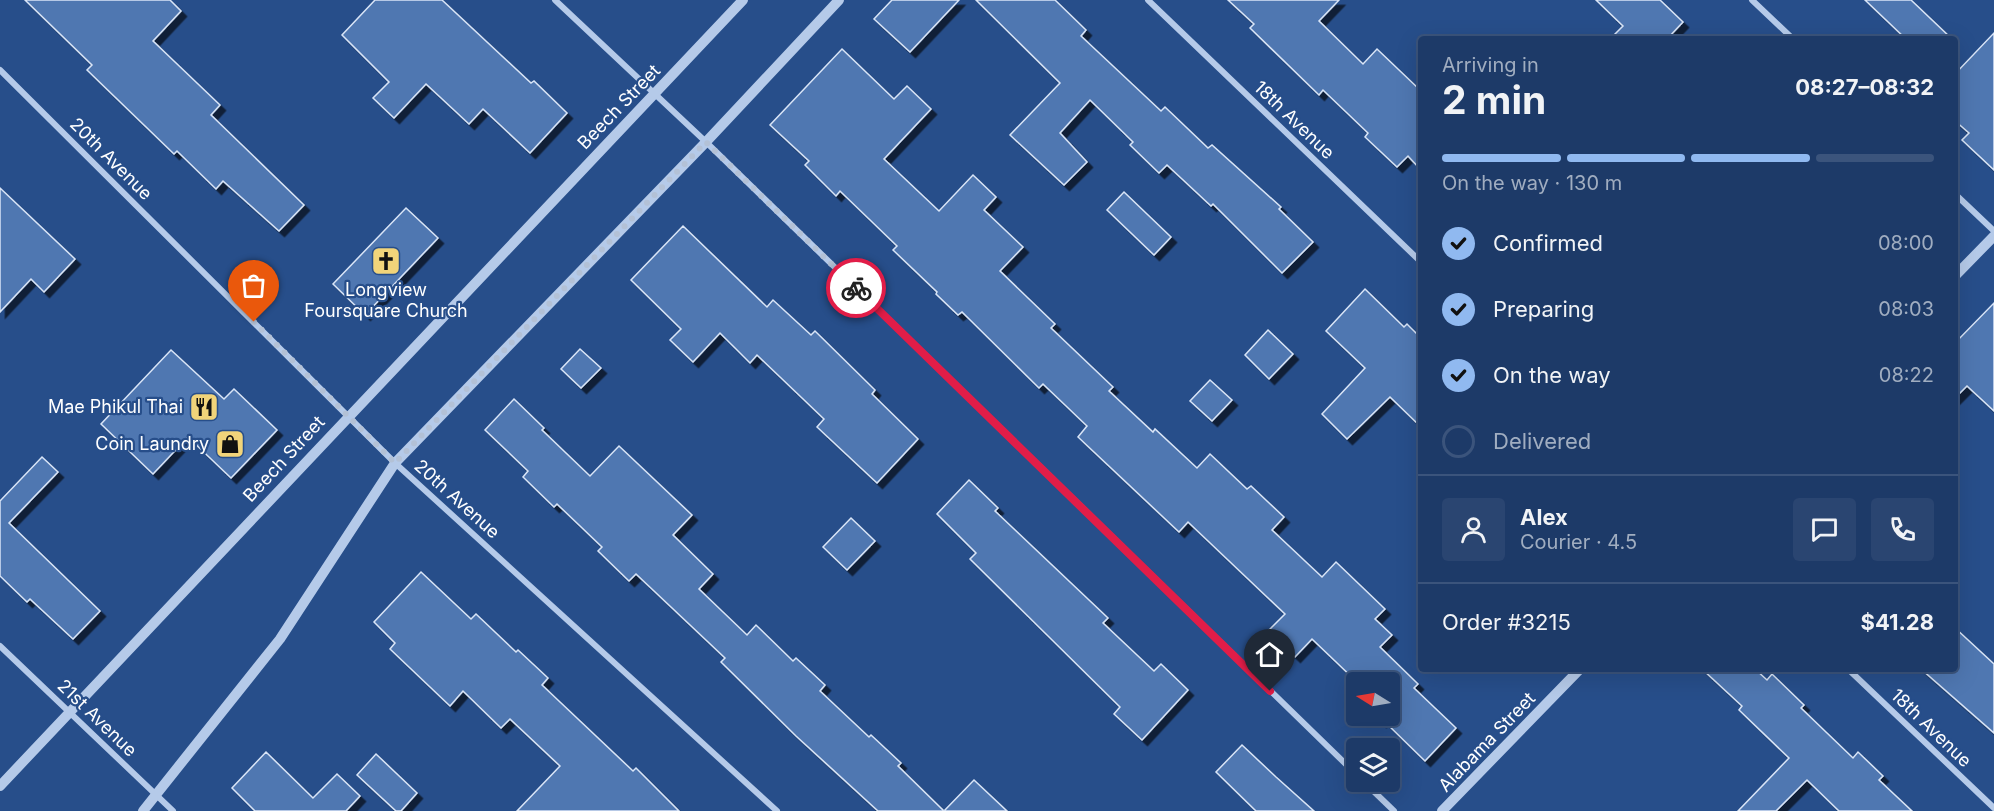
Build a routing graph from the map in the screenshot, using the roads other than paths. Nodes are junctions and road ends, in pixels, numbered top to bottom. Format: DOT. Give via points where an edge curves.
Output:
graph roads {
  1 [pos="555,0"];
  2 [pos="742,0"];
  3 [pos="839,0"];
  4 [pos="1148,0"];
  5 [pos="1752,0"];
  6 [pos="1790,36"];
  7 [pos="0,70"];
  8 [pos="654,93"];
  9 [pos="706,142"];
  10 [pos="1958,197"];
  11 [pos="1994,231"];
  12 [pos="1994,236"];
  13 [pos="1418,259"];
  14 [pos="1958,273"];
  15 [pos="347,416"];
  16 [pos="395,463"];
  17 [pos="0,646"];
  18 [pos="1577,672"];
  19 [pos="1851,672"];
  20 [pos="69,712"];
  21 [pos="1346,764"];
  22 [pos="0,786"];
  23 [pos="1374,792"];
  24 [pos="157,796"];
  25 [pos="1994,808"];
  26 [pos="143,811"];
  27 [pos="173,811"];
  28 [pos="777,811"];
  29 [pos="1394,811"];
  30 [pos="1442,811"];
  1 -- 8 [label="street"];
  2 -- 8 [label="street, Beech Street"];
  3 -- 9 [label="street"];
  4 -- 13 [label="street, 18th Avenue"];
  5 -- 6 [label="street"];
  7 -- 15 [label="street, 20th Avenue"];
  8 -- 9 [label="street"];
  8 -- 15 [label="street, Beech Street"];
  9 -- 16 [label="street"];
  9 -- 21 [label="street"];
  10 -- 11 [label="street"];
  12 -- 14 [label="street"];
  15 -- 16 [label="street, 20th Avenue"];
  15 -- 20 [label="street, Beech Street"];
  16 -- 24 [label="street" via="280,639"];
  16 -- 28 [label="street, 20th Avenue"];
  17 -- 20 [label="street, 21st Avenue"];
  18 -- 30 [label="street, Alabama Street"];
  19 -- 25 [label="street, 18th Avenue"];
  20 -- 22 [label="street, Beech Street"];
  20 -- 24 [label="street, 21st Avenue"];
  23 -- 29 [label="street"];
  24 -- 26 [label="street"];
  24 -- 27 [label="street, 21st Avenue"];
}
